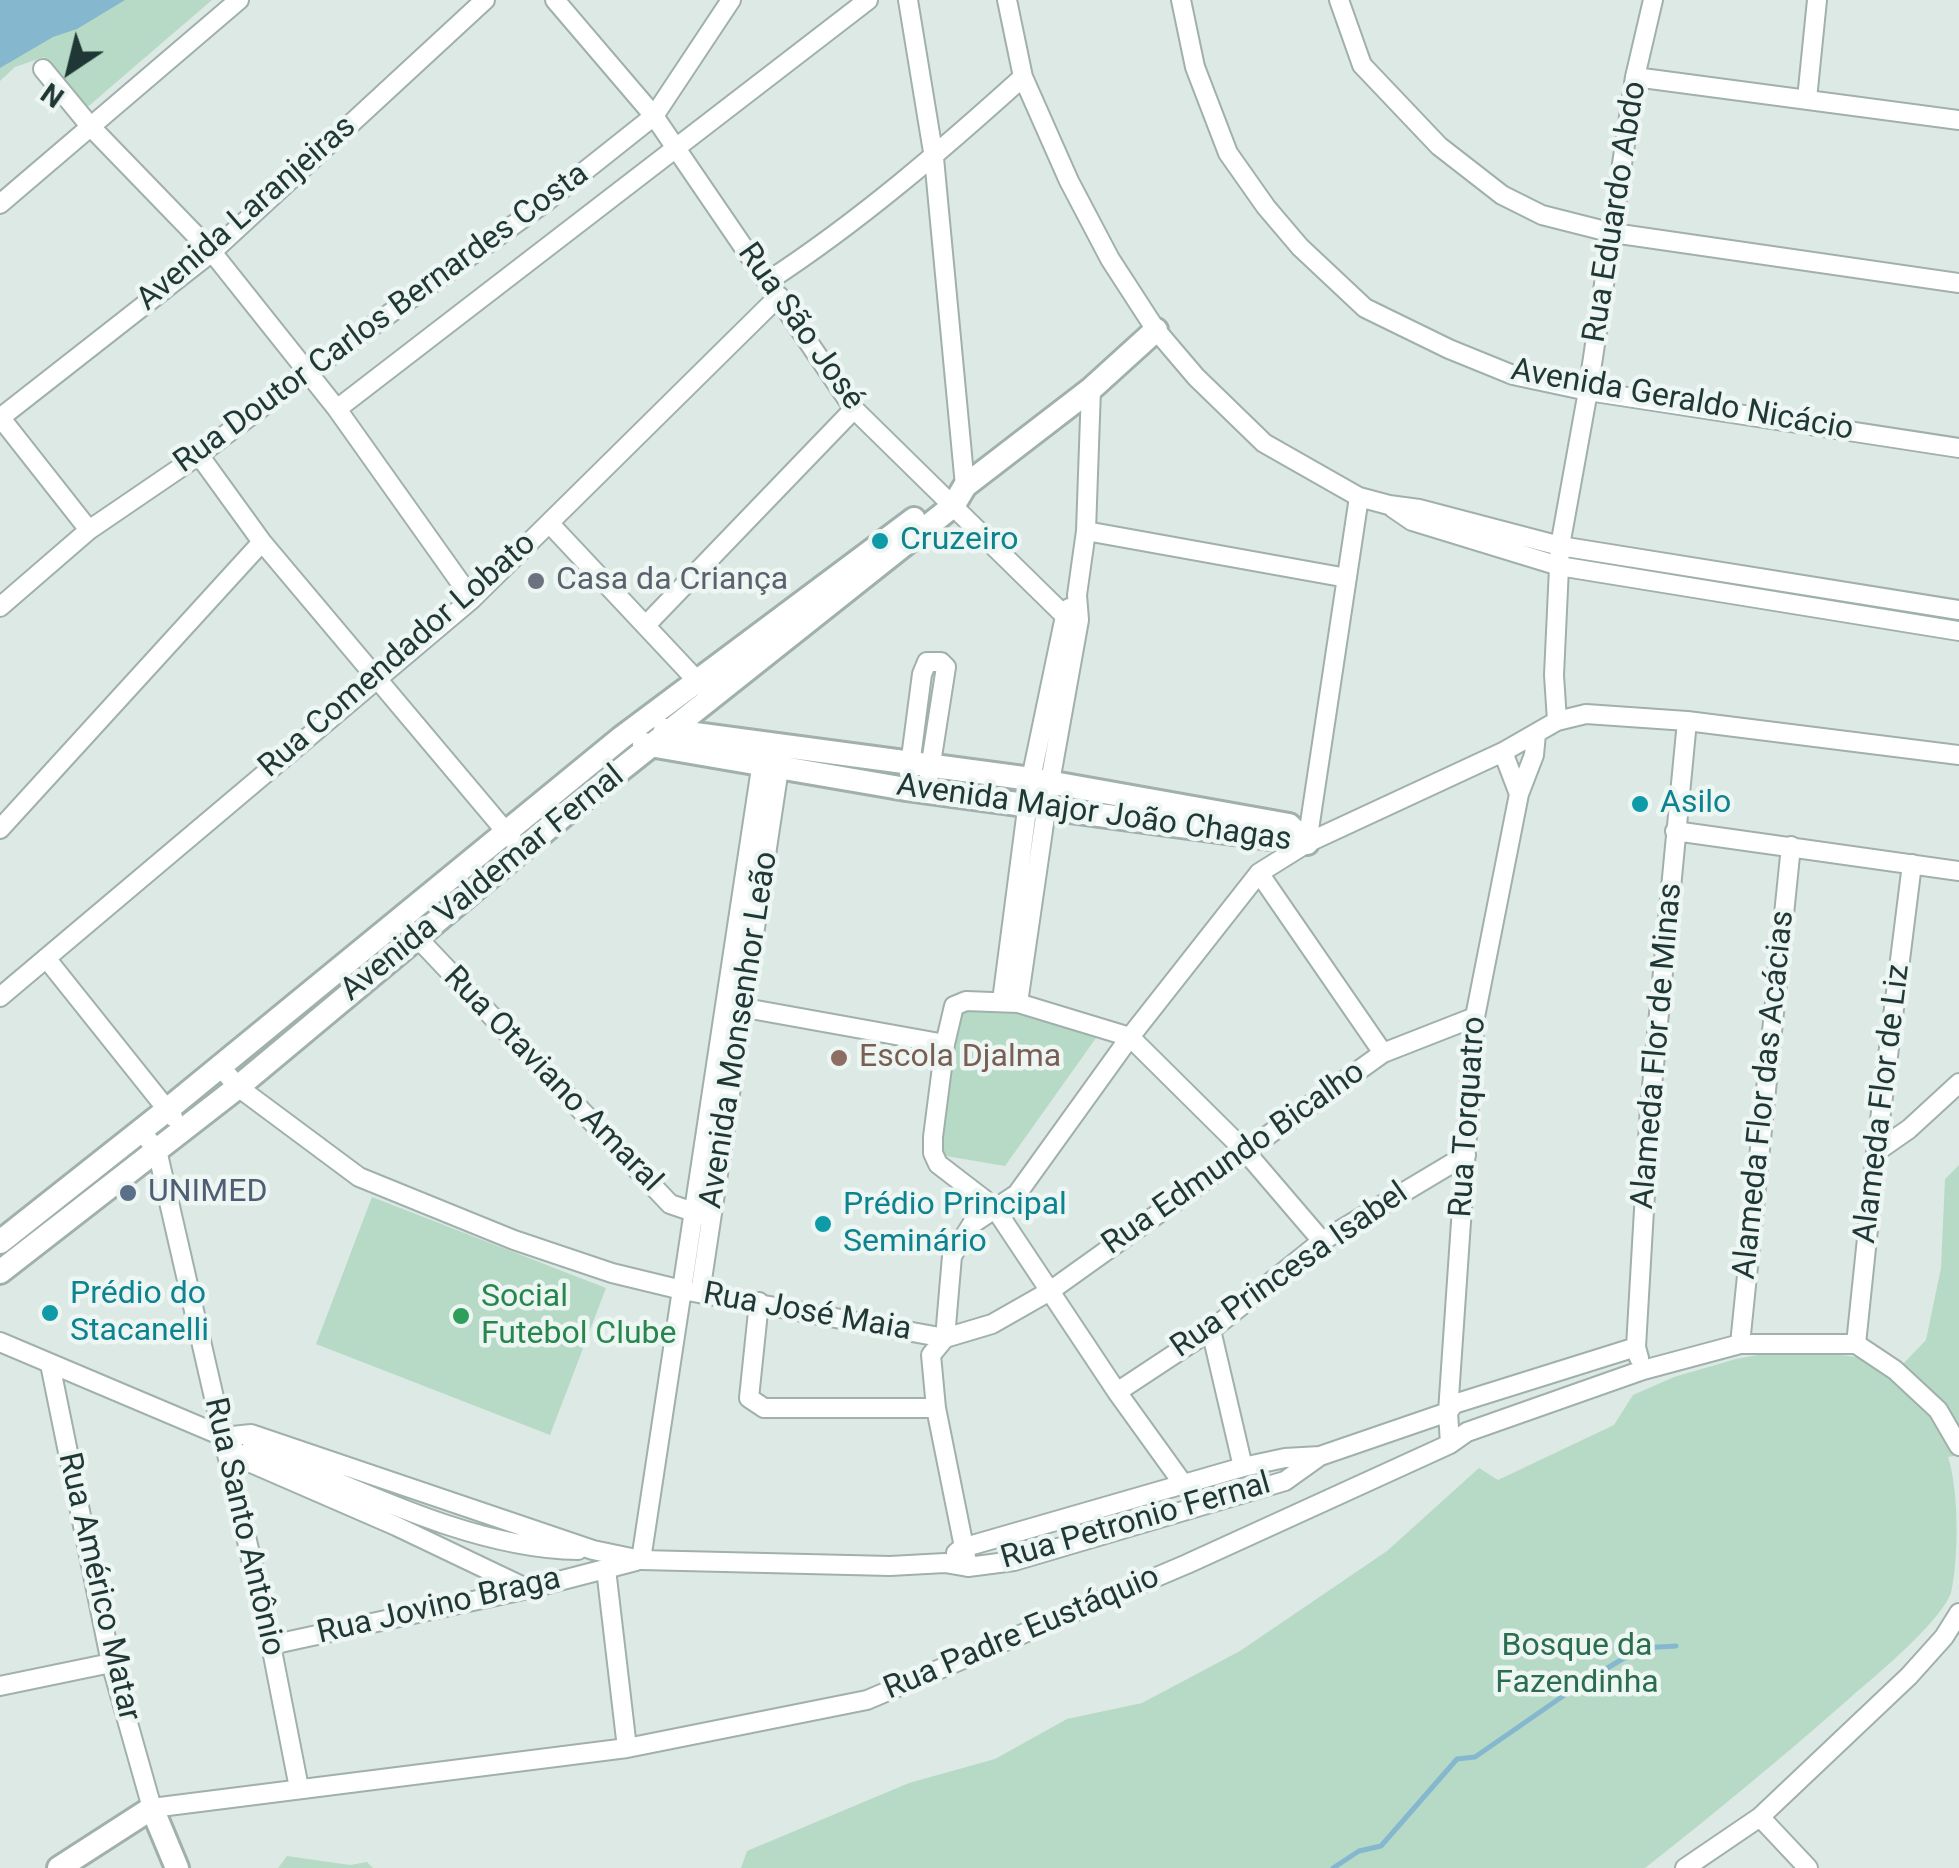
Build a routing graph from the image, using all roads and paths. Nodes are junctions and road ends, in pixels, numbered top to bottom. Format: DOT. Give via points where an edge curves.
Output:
graph roads {
  1 [pos="239,0"];
  2 [pos="485,0"];
  3 [pos="556,0"];
  4 [pos="731,0"];
  5 [pos="868,0"];
  6 [pos="908,0"];
  7 [pos="1007,0"];
  8 [pos="1181,0"];
  9 [pos="1339,0"];
  10 [pos="1653,0"];
  11 [pos="1818,0"];
  12 [pos="44,69"];
  13 [pos="1023,77"];
  14 [pos="1636,77"];
  15 [pos="1807,99"];
  16 [pos="654,116"];
  17 [pos="1959,120"];
  18 [pos="90,126"];
  19 [pos="675,148"];
  20 [pos="934,158"];
  21 [pos="0,204"];
  22 [pos="1613,233"];
  23 [pos="212,252"];
  24 [pos="1959,283"];
  25 [pos="773,288"];
  26 [pos="1156,330"];
  27 [pos="308,372"];
  28 [pos="1092,389"];
  29 [pos="1588,391"];
  30 [pos="337,409"];
  31 [pos="854,410"];
  32 [pos="0,417"];
  33 [pos="1959,448"];
  34 [pos="199,455"];
  35 [pos="956,495"];
  36 [pos="1359,497"];
  37 [pos="550,524"];
  38 [pos="89,530"];
  39 [pos="1086,532"];
  40 [pos="1506,541"];
  41 [pos="262,542"];
  42 [pos="1560,546"];
  43 [pos="1559,566"];
  44 [pos="1347,578"];
  45 [pos="472,599"];
  46 [pos="0,607"];
  47 [pos="1959,610"];
  48 [pos="1072,618"];
  49 [pos="647,624"];
  50 [pos="1959,631"];
  51 [pos="753,654"];
  52 [pos="379,677"];
  53 [pos="698,678"];
  54 [pos="711,700"];
  55 [pos="1688,721"];
  56 [pos="1556,722"];
  57 [pos="641,724"];
  58 [pos="1536,734"];
  59 [pos="621,738"];
  60 [pos="662,739"];
  61 [pos="1503,752"];
  62 [pos="772,755"];
  63 [pos="1959,755"];
  64 [pos="920,764"];
  65 [pos="1040,781"];
  66 [pos="916,790"];
  67 [pos="1520,794"];
  68 [pos="563,801"];
  69 [pos="1038,806"];
  70 [pos="1173,816"];
  71 [pos="0,829"];
  72 [pos="1676,831"];
  73 [pos="515,842"];
  74 [pos="1306,843"];
  75 [pos="1791,846"];
  76 [pos="1912,864"];
  77 [pos="1959,871"];
  78 [pos="1259,873"];
  79 [pos="455,890"];
  80 [pos="400,919"];
  81 [pos="416,938"];
  82 [pos="46,958"];
  83 [pos="352,958"];
  84 [pos="368,977"];
  85 [pos="310,992"];
  86 [pos="0,997"];
  87 [pos="1010,1002"];
  88 [pos="733,1006"];
  89 [pos="327,1012"];
  90 [pos="1475,1017"];
  91 [pos="268,1028"];
  92 [pos="1130,1036"];
  93 [pos="945,1044"];
  94 [pos="284,1047"];
  95 [pos="1383,1053"];
  96 [pos="219,1065"];
  97 [pos="1959,1082"];
  98 [pos="238,1087"];
  99 [pos="167,1110"];
  100 [pos="184,1130"];
  101 [pos="141,1131"];
  102 [pos="157,1150"];
  103 [pos="1246,1152"];
  104 [pos="1876,1152"];
  105 [pos="1466,1154"];
  106 [pos="96,1167"];
  107 [pos="112,1186"];
  108 [pos="54,1200"];
  109 [pos="994,1207"];
  110 [pos="703,1215"];
  111 [pos="70,1220"];
  112 [pos="6,1238"];
  113 [pos="1322,1240"];
  114 [pos="28,1252"];
  115 [pos="0,1272"];
  116 [pos="1050,1290"];
  117 [pos="691,1292"];
  118 [pos="758,1302"];
  119 [pos="1210,1330"];
  120 [pos="945,1338"];
  121 [pos="0,1342"];
  122 [pos="1740,1344"];
  123 [pos="1856,1344"];
  124 [pos="1636,1346"];
  125 [pos="50,1364"];
  126 [pos="1644,1370"];
  127 [pos="1117,1392"];
  128 [pos="936,1408"];
  129 [pos="1448,1412"];
  130 [pos="1468,1432"];
  131 [pos="222,1437"];
  132 [pos="1450,1444"];
  133 [pos="1959,1446"];
  134 [pos="1320,1456"];
  135 [pos="1243,1467"];
  136 [pos="1184,1485"];
  137 [pos="396,1526"];
  138 [pos="450,1526"];
  139 [pos="962,1548"];
  140 [pos="593,1550"];
  141 [pos="642,1560"];
  142 [pos="945,1563"];
  143 [pos="606,1568"];
  144 [pos="968,1568"];
  145 [pos="528,1589"];
  146 [pos="1959,1613"];
  147 [pos="271,1645"];
  148 [pos="110,1663"];
  149 [pos="0,1686"];
  150 [pos="627,1748"];
  151 [pos="299,1788"];
  152 [pos="152,1808"];
  153 [pos="1760,1817"];
  154 [pos="59,1868"];
  155 [pos="177,1868"];
  156 [pos="1684,1868"];
  157 [pos="1808,1868"];
  1 -- 18 [label="street"];
  2 -- 23 [label="street, Avenida Laranjeiras"];
  3 -- 16 [label="street, Rua São José"];
  4 -- 16 [label="street, Rua Doutor Carlos Bernardes Costa"];
  5 -- 19 [label="street"];
  6 -- 20 [label="street"];
  7 -- 13 [label="street"];
  8 -- 29 [label="street, Avenida Geraldo Nicácio" via="1195,67 1228,153 1300,247 1365,308 1449,350"];
  9 -- 22 [label="street" via="1362,65 1439,146 1502,195 1542,215"];
  10 -- 14 [label="street, Rua Eduardo Abdo"];
  11 -- 15 [label="street"];
  12 -- 18 [label="street"];
  13 -- 20 [label="street, Rua Comendador Lobato"];
  13 -- 26 [label="street" via="1069,181"];
  14 -- 15 [label="street"];
  14 -- 22 [label="street, Rua Eduardo Abdo"];
  15 -- 17 [label="street"];
  16 -- 19 [label="street, Rua São José"];
  16 -- 27 [label="street, Rua Doutor Carlos Bernardes Costa" via="547,202"];
  18 -- 21 [label="street"];
  18 -- 23 [label="street"];
  19 -- 25 [label="street, Rua São José"];
  19 -- 30 [label="street"];
  20 -- 25 [label="street, Rua Comendador Lobato"];
  20 -- 35 [label="street"];
  22 -- 24 [label="street"];
  22 -- 29 [label="street, Rua Eduardo Abdo"];
  23 -- 27 [label="street"];
  23 -- 32 [label="street, Avenida Laranjeiras"];
  25 -- 31 [label="street, Rua São José"];
  25 -- 37 [label="street, Rua Comendador Lobato"];
  26 -- 28 [label="street, Avenida Valdemar Fernal"];
  26 -- 36 [label="street" via="1264,443"];
  27 -- 30 [label="street"];
  27 -- 34 [label="street, Rua Doutor Carlos Bernardes Costa"];
  28 -- 35 [label="street, Avenida Valdemar Fernal"];
  28 -- 39 [label="street"];
  29 -- 33 [label="street, Avenida Geraldo Nicácio"];
  29 -- 42 [label="street, Rua Eduardo Abdo"];
  30 -- 45 [label="street"];
  31 -- 35 [label="street, Rua São José"];
  31 -- 49 [label="street"];
  32 -- 38 [label="street"];
  34 -- 38 [label="street, Rua Doutor Carlos Bernardes Costa"];
  34 -- 41 [label="street"];
  35 -- 48 [label="street, Rua São José"];
  35 -- 51 [label="street, Avenida Valdemar Fernal"];
  36 -- 40 [label="street" via="1412,521"];
  36 -- 44 [label="street"];
  37 -- 45 [label="street, Rua Comendador Lobato"];
  37 -- 49 [label="street"];
  38 -- 46 [label="street, Rua Doutor Carlos Bernardes Costa"];
  39 -- 44 [label="street"];
  39 -- 48 [label="street"];
  40 -- 42 [label="street"];
  40 -- 43 [label="street"];
  41 -- 52 [label="street"];
  41 -- 71 [label="street"];
  42 -- 43 [label="street, Rua Eduardo Abdo"];
  42 -- 47 [label="street"];
  43 -- 50 [label="street"];
  43 -- 56 [label="street, Rua Eduardo Abdo"];
  44 -- 74 [label="street"];
  45 -- 52 [label="street, Rua Comendador Lobato"];
  48 -- 65 [label="street"];
  49 -- 53 [label="street"];
  51 -- 53 [label="street, Avenida Valdemar Fernal"];
  51 -- 54 [label="street, Avenida Valdemar Fernal"];
  52 -- 73 [label="street"];
  52 -- 82 [label="street, Rua Comendador Lobato"];
  53 -- 54 [label="street"];
  53 -- 57 [label="street, Avenida Valdemar Fernal"];
  54 -- 60 [label="street, Avenida Valdemar Fernal"];
  55 -- 56 [label="street" via="1586,714"];
  55 -- 63 [label="street"];
  55 -- 72 [label="street, Alameda Flor de Minas"];
  56 -- 58 [label="street"];
  57 -- 59 [label="street, Avenida Valdemar Fernal"];
  57 -- 60 [label="street"];
  58 -- 61 [label="street"];
  58 -- 67 [label="street, Rua Torquatro"];
  59 -- 60 [label="street"];
  59 -- 68 [label="street, Avenida Valdemar Fernal"];
  60 -- 62 [label="street, Avenida Major João Chagas"];
  60 -- 68 [label="street, Avenida Valdemar Fernal"];
  61 -- 67 [label="street"];
  61 -- 74 [label="street"];
  62 -- 64 [label="street, Avenida Major João Chagas"];
  62 -- 66 [label="street, Avenida Major João Chagas"];
  62 -- 88 [label="street, Avenida Monsenhor Leão"];
  64 -- 64 [label="street" via="946,667 934,661 922,674"];
  64 -- 65 [label="street, Avenida Major João Chagas"];
  64 -- 66 [label="street"];
  65 -- 69 [label="street"];
  65 -- 70 [label="street, Avenida Major João Chagas"];
  66 -- 69 [label="street, Avenida Major João Chagas"];
  67 -- 90 [label="street, Rua Torquatro"];
  68 -- 73 [label="street, Avenida Valdemar Fernal"];
  69 -- 70 [label="street, Avenida Major João Chagas"];
  69 -- 87 [label="street"];
  70 -- 74 [label="street, Avenida Major João Chagas"];
  72 -- 75 [label="street"];
  72 -- 124 [label="street, Alameda Flor de Minas"];
  73 -- 79 [label="street, Avenida Valdemar Fernal"];
  74 -- 78 [label="street"];
  75 -- 76 [label="street"];
  75 -- 122 [label="street, Alameda Flor das Acácias"];
  76 -- 77 [label="street"];
  76 -- 104 [label="street, Alameda Flor de Liz"];
  78 -- 92 [label="street"];
  78 -- 95 [label="street"];
  79 -- 80 [label="street, Avenida Valdemar Fernal"];
  79 -- 81 [label="street, Avenida Valdemar Fernal"];
  80 -- 81 [label="street, Rua Otaviano Amaral"];
  80 -- 83 [label="street, Avenida Valdemar Fernal"];
  81 -- 84 [label="street, Avenida Valdemar Fernal"];
  81 -- 110 [label="street, Rua Otaviano Amaral" via="670,1204"];
  82 -- 86 [label="street, Rua Comendador Lobato"];
  82 -- 99 [label="street"];
  83 -- 84 [label="street"];
  83 -- 85 [label="street, Avenida Valdemar Fernal"];
  84 -- 89 [label="street, Avenida Valdemar Fernal"];
  85 -- 89 [label="street"];
  85 -- 91 [label="street, Avenida Valdemar Fernal"];
  87 -- 92 [label="street"];
  87 -- 93 [label="street" via="954,1006"];
  88 -- 93 [label="street"];
  88 -- 110 [label="street, Avenida Monsenhor Leão"];
  89 -- 94 [label="street, Avenida Valdemar Fernal"];
  90 -- 95 [label="street, Rua Edmundo Bicalho"];
  90 -- 105 [label="street, Rua Torquatro"];
  91 -- 94 [label="street"];
  91 -- 96 [label="street, Avenida Valdemar Fernal"];
  92 -- 103 [label="street"];
  92 -- 109 [label="street" via="1017,1194"];
  93 -- 109 [label="street" via="933,1153"];
  94 -- 98 [label="street, Avenida Valdemar Fernal"];
  95 -- 103 [label="street, Rua Edmundo Bicalho"];
  96 -- 98 [label="street, Rua José Maia"];
  96 -- 99 [label="street, Avenida Valdemar Fernal"];
  97 -- 104 [label="street"];
  98 -- 100 [label="street, Avenida Valdemar Fernal"];
  98 -- 117 [label="street, Rua José Maia" via="384,1189 612,1274"];
  99 -- 100 [label="street"];
  99 -- 101 [label="street, Avenida Valdemar Fernal"];
  100 -- 102 [label="street, Avenida Valdemar Fernal"];
  101 -- 102 [label="street"];
  101 -- 106 [label="street, Avenida Valdemar Fernal"];
  102 -- 107 [label="street, Avenida Valdemar Fernal"];
  102 -- 131 [label="street, Rua Santo Antônio"];
  103 -- 113 [label="street"];
  103 -- 116 [label="street, Rua Edmundo Bicalho"];
  104 -- 123 [label="street, Alameda Flor de Liz"];
  105 -- 113 [label="street, Rua Princesa Isabel"];
  105 -- 129 [label="street, Rua Torquatro"];
  106 -- 107 [label="street"];
  106 -- 108 [label="street, Avenida Valdemar Fernal"];
  107 -- 111 [label="street, Avenida Valdemar Fernal"];
  108 -- 111 [label="street"];
  108 -- 112 [label="street, Avenida Valdemar Fernal"];
  109 -- 116 [label="street"];
  109 -- 120 [label="street" via="972,1224 952,1256"];
  110 -- 117 [label="street, Avenida Monsenhor Leão"];
  111 -- 114 [label="street, Avenida Valdemar Fernal"];
  112 -- 114 [label="street"];
  113 -- 119 [label="street, Rua Princesa Isabel"];
  114 -- 115 [label="street, Avenida Valdemar Fernal"];
  116 -- 120 [label="street, Rua Edmundo Bicalho" via="992,1324"];
  116 -- 127 [label="street"];
  117 -- 118 [label="street, Rua José Maia"];
  117 -- 141 [label="street, Avenida Monsenhor Leão"];
  118 -- 120 [label="street, Rua José Maia"];
  118 -- 128 [label="street" via="749,1398 764,1408"];
  119 -- 127 [label="street, Rua Princesa Isabel"];
  119 -- 135 [label="street"];
  120 -- 128 [label="street" via="931,1354"];
  121 -- 125 [label="street, Rua Petronio Fernal"];
  122 -- 123 [label="street, Rua Padre Eustáquio"];
  122 -- 126 [label="street, Rua Padre Eustáquio"];
  123 -- 133 [label="street" via="1938,1410"];
  124 -- 126 [label="street, Alameda Flor de Minas"];
  124 -- 129 [label="street, Rua Petronio Fernal" via="1454,1404"];
  125 -- 131 [label="street, Rua Petronio Fernal"];
  125 -- 148 [label="street, Rua Américo Matar"];
  126 -- 130 [label="street, Rua Padre Eustáquio"];
  127 -- 136 [label="street"];
  128 -- 139 [label="street"];
  129 -- 130 [label="street"];
  129 -- 132 [label="street, Rua Torquatro"];
  129 -- 134 [label="street, Rua Petronio Fernal"];
  130 -- 132 [label="street, Rua Padre Eustáquio"];
  131 -- 137 [label="street, Rua Petronio Fernal" via="244,1460"];
  131 -- 138 [label="street, Rua Petronio Fernal"];
  131 -- 140 [label="street, Rua Petronio Fernal" via="251,1434"];
  131 -- 147 [label="street, Rua Santo Antônio"];
  132 -- 150 [label="street, Rua Padre Eustáquio" via="867,1700"];
  134 -- 135 [label="street, Rua Petronio Fernal"];
  134 -- 144 [label="street, Rua Petronio Fernal" via="1285,1480 1014,1561"];
  135 -- 136 [label="street, Rua Petronio Fernal"];
  136 -- 139 [label="street, Rua Petronio Fernal"];
  137 -- 138 [label="street, Rua Petronio Fernal"];
  137 -- 145 [label="street, Rua Petronio Fernal"];
  138 -- 140 [label="street, Rua Petronio Fernal" via="539,1550"];
  139 -- 142 [label="street, Rua Petronio Fernal"];
  139 -- 144 [label="street"];
  140 -- 141 [label="street, Rua Petronio Fernal"];
  141 -- 142 [label="street, Rua Petronio Fernal"];
  141 -- 143 [label="street, Rua Petronio Fernal"];
  142 -- 144 [label="street, Rua Petronio Fernal"];
  143 -- 145 [label="street, Rua Jovino Braga"];
  143 -- 150 [label="street"];
  145 -- 147 [label="street, Rua Jovino Braga"];
  146 -- 153 [label="street" via="1909,1676"];
  147 -- 151 [label="street, Rua Santo Antônio"];
  148 -- 149 [label="street"];
  148 -- 152 [label="street, Rua Américo Matar"];
  150 -- 151 [label="street, Rua Padre Eustáquio"];
  151 -- 152 [label="street, Rua Padre Eustáquio"];
  152 -- 154 [label="street"];
  152 -- 155 [label="street"];
  153 -- 156 [label="street"];
  153 -- 157 [label="street"];
}
